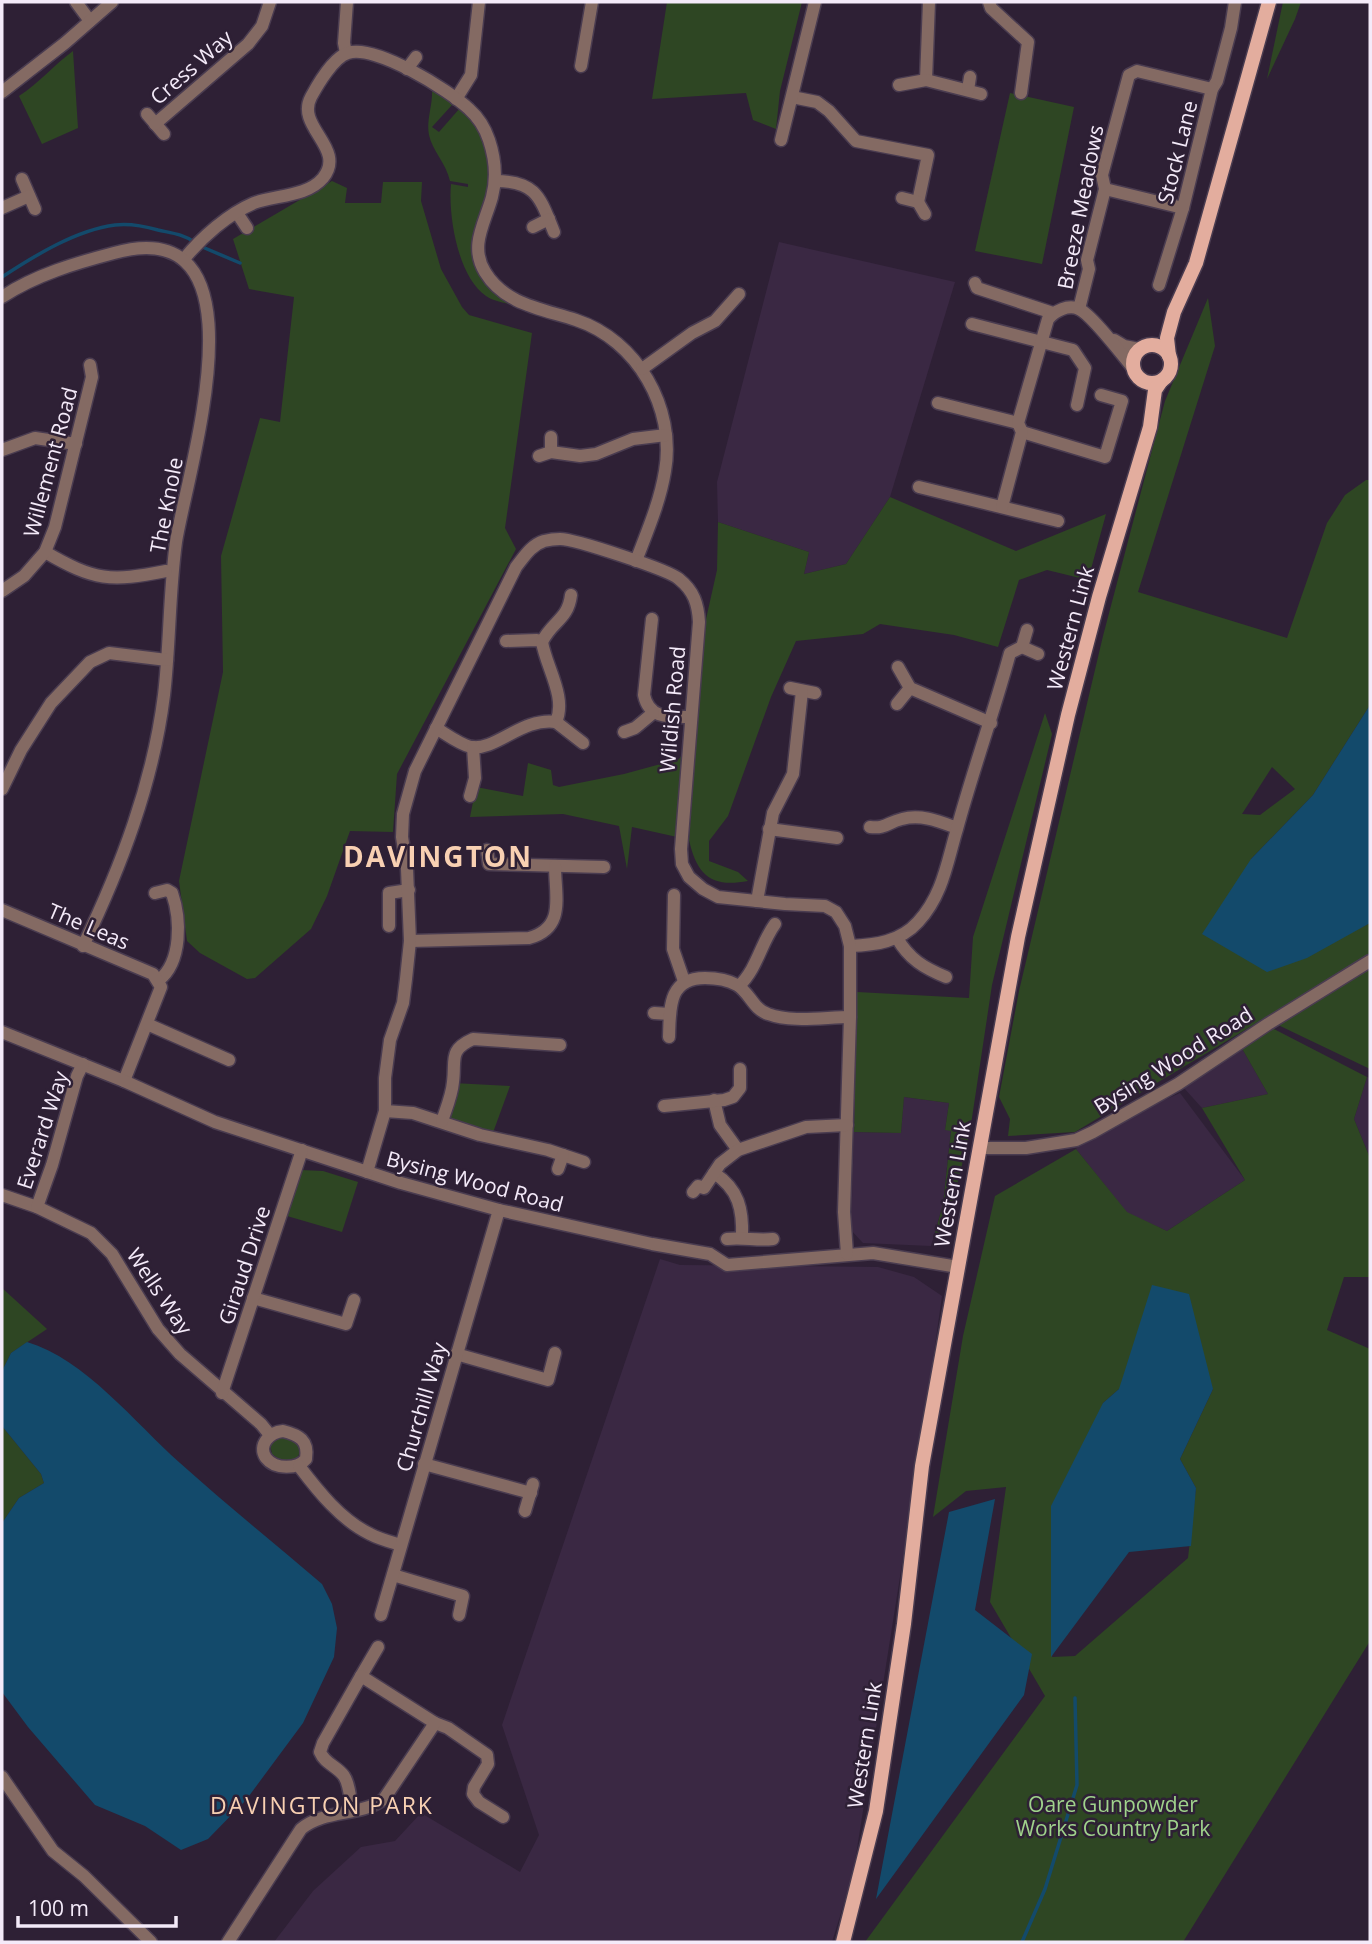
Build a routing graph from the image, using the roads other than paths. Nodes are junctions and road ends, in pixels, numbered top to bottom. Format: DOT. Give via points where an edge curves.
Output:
graph roads {
  1 [pos="76,2"];
  2 [pos="113,2"];
  3 [pos="270,2"];
  4 [pos="347,2"];
  5 [pos="592,2"];
  6 [pos="815,2"];
  7 [pos="929,2"];
  8 [pos="989,2"];
  9 [pos="1235,2"];
  10 [pos="1269,2"];
  11 [pos="475,3"];
  12 [pos="90,21"];
  13 [pos="346,53"];
  14 [pos="416,57"];
  15 [pos="581,66"];
  16 [pos="407,69"];
  17 [pos="970,77"];
  18 [pos="926,80"];
  19 [pos="899,85"];
  20 [pos="1212,89"];
  21 [pos="968,90"];
  22 [pos="2,92"];
  23 [pos="1021,93"];
  24 [pos="981,94"];
  25 [pos="792,97"];
  26 [pos="456,99"];
  27 [pos="164,134"];
  28 [pos="781,140"];
  29 [pos="22,179"];
  30 [pos="495,181"];
  31 [pos="1105,189"];
  32 [pos="29,196"];
  33 [pos="902,198"];
  34 [pos="2,208"];
  35 [pos="1183,208"];
  36 [pos="35,209"];
  37 [pos="237,213"];
  38 [pos="549,219"];
  39 [pos="533,227"];
  40 [pos="247,228"];
  41 [pos="554,232"];
  42 [pos="184,259"];
  43 [pos="975,283"];
  44 [pos="1159,285"];
  45 [pos="739,294"];
  46 [pos="2,297"];
  47 [pos="1079,309"];
  48 [pos="1174,312"];
  49 [pos="1053,313"];
  50 [pos="972,324"];
  51 [pos="1105,334"];
  52 [pos="1041,343"];
  53 [pos="1142,347"];
  54 [pos="1169,356"];
  55 [pos="90,365"];
  56 [pos="642,369"];
  57 [pos="1137,374"];
  58 [pos="1161,381"];
  59 [pos="1101,395"];
  60 [pos="938,403"];
  61 [pos="1077,405"];
  62 [pos="1020,427"];
  63 [pos="666,435"];
  64 [pos="551,437"];
  65 [pos="1145,443"];
  66 [pos="76,444"];
  67 [pos="2,450"];
  68 [pos="919,487"];
  69 [pos="1002,508"];
  70 [pos="1058,522"];
  71 [pos="45,552"];
  72 [pos="636,561"];
  73 [pos="166,571"];
  74 [pos="2,591"];
  75 [pos="571,595"];
  76 [pos="652,619"];
  77 [pos="1027,630"];
  78 [pos="513,636"];
  79 [pos="542,642"];
  80 [pos="1022,647"];
  81 [pos="1038,654"];
  82 [pos="167,660"];
  83 [pos="898,667"];
  84 [pos="910,688"];
  85 [pos="802,691"];
  86 [pos="897,704"];
  87 [pos="653,713"];
  88 [pos="690,718"];
  89 [pos="556,722"];
  90 [pos="991,723"];
  91 [pos="436,728"];
  92 [pos="624,732"];
  93 [pos="583,743"];
  94 [pos="473,747"];
  95 [pos="2,789"];
  96 [pos="470,796"];
  97 [pos="957,828"];
  98 [pos="769,829"];
  99 [pos="879,832"];
  100 [pos="829,834"];
  101 [pos="487,850"];
  102 [pos="555,866"];
  103 [pos="604,867"];
  104 [pos="409,890"];
  105 [pos="155,893"];
  106 [pos="674,895"];
  107 [pos="757,901"];
  108 [pos="2,910"];
  109 [pos="389,926"];
  110 [pos="775,931"];
  111 [pos="897,938"];
  112 [pos="410,941"];
  113 [pos="83,946"];
  114 [pos="849,946"];
  115 [pos="1370,961"];
  116 [pos="946,977"];
  117 [pos="159,980"];
  118 [pos="684,982"];
  119 [pos="739,986"];
  120 [pos="654,1013"];
  121 [pos="670,1014"];
  122 [pos="850,1017"];
  123 [pos="147,1024"];
  124 [pos="2,1032"];
  125 [pos="669,1037"];
  126 [pos="559,1045"];
  127 [pos="229,1060"];
  128 [pos="83,1065"];
  129 [pos="740,1069"];
  130 [pos="124,1081"];
  131 [pos="714,1100"];
  132 [pos="664,1106"];
  133 [pos="385,1111"];
  134 [pos="443,1121"];
  135 [pos="847,1125"];
  136 [pos="981,1148"];
  137 [pos="302,1150"];
  138 [pos="738,1150"];
  139 [pos="563,1155"];
  140 [pos="584,1162"];
  141 [pos="558,1169"];
  142 [pos="367,1172"];
  143 [pos="715,1173"];
  144 [pos="693,1192"];
  145 [pos="2,1195"];
  146 [pos="37,1207"];
  147 [pos="499,1210"];
  148 [pos="742,1237"];
  149 [pos="727,1239"];
  150 [pos="773,1239"];
  151 [pos="847,1254"];
  152 [pos="958,1267"];
  153 [pos="253,1298"];
  154 [pos="354,1300"];
  155 [pos="555,1353"];
  156 [pos="456,1354"];
  157 [pos="222,1393"];
  158 [pos="271,1435"];
  159 [pos="424,1464"];
  160 [pos="299,1466"];
  161 [pos="525,1511"];
  162 [pos="401,1545"];
  163 [pos="393,1575"];
  164 [pos="381,1615"];
  165 [pos="459,1615"];
  166 [pos="377,1647"];
  167 [pos="361,1676"];
  168 [pos="435,1723"];
  169 [pos="2,1777"];
  170 [pos="352,1810"];
  171 [pos="503,1817"];
  172 [pos="151,1942"];
  173 [pos="228,1942"];
  174 [pos="843,1942"];
  1 -- 12 [label="street"];
  2 -- 12 [label="street"];
  3 -- 27 [label="street, Cress Way" via="262,26 248,44 151,119"];
  4 -- 13 [label="street"];
  5 -- 15 [label="street"];
  6 -- 25 [label="street"];
  7 -- 18 [label="street"];
  8 -- 23 [label="street" via="1028,41"];
  9 -- 20 [label="street, Stock Lane"];
  10 -- 48 [label="main road" via="1196,263"];
  11 -- 26 [label="street" via="471,75"];
  12 -- 22 [label="street"];
  13 -- 16 [label="street" via="383,56"];
  13 -- 37 [label="street" via="307,108 327,147 327,172 299,192 255,203"];
  14 -- 16 [label="street"];
  16 -- 26 [label="street"];
  17 -- 21 [label="street"];
  18 -- 19 [label="street"];
  18 -- 21 [label="street"];
  20 -- 31 [label="street, Breeze Meadows" via="1131,72 1102,175"];
  20 -- 35 [label="street, Stock Lane"];
  21 -- 24 [label="street"];
  25 -- 28 [label="street"];
  25 -- 33 [label="street" via="817,103 856,141 928,155 922,208"];
  26 -- 30 [label="street" via="483,127 494,159"];
  29 -- 32 [label="street"];
  30 -- 38 [label="street" via="528,186"];
  30 -- 56 [label="street" via="477,246 494,285 520,302 601,332 623,347"];
  31 -- 35 [label="street"];
  31 -- 47 [label="street, Breeze Meadows"];
  32 -- 34 [label="street"];
  32 -- 36 [label="street"];
  35 -- 44 [label="street, Stock Lane"];
  37 -- 40 [label="street"];
  37 -- 42 [label="street" via="205,236"];
  38 -- 39 [label="street"];
  38 -- 41 [label="street"];
  42 -- 46 [label="street" via="147,246 125,250 42,276"];
  42 -- 82 [label="street, The Knole" via="200,285 208,324 207,386 176,544"];
  43 -- 49 [label="street" via="977,288"];
  45 -- 56 [label="street" via="715,321"];
  47 -- 49 [label="street"];
  47 -- 51 [label="street"];
  48 -- 53 [label="main road"];
  48 -- 54 [label="main road" via="1167,338"];
  49 -- 52 [label="street"];
  50 -- 52 [label="street"];
  51 -- 53 [label="street" via="1124,346"];
  51 -- 57 [label="street"];
  52 -- 61 [label="street" via="1073,350 1085,368"];
  52 -- 62 [label="street"];
  53 -- 54 [label="main road" via="1157,345"];
  53 -- 57 [label="main road" via="1133,358"];
  54 -- 58 [label="main road" via="1169,372"];
  55 -- 66 [label="street, Willement Road" via="92,377"];
  56 -- 63 [label="street" via="653,387"];
  57 -- 58 [label="main road" via="1151,383"];
  57 -- 65 [label="main road, Western Link" via="1145,404"];
  58 -- 65 [label="main road, Western Link" via="1155,390"];
  59 -- 62 [label="street" via="1122,401 1105,457"];
  60 -- 62 [label="street"];
  62 -- 69 [label="street"];
  63 -- 64 [label="street" via="633,439 580,456 545,454"];
  63 -- 72 [label="street" via="666,470"];
  65 -- 136 [label="main road, Western Link" via="1099,597 1036,852 996,1046"];
  66 -- 67 [label="street" via="35,438"];
  66 -- 71 [label="street, Willement Road"];
  68 -- 69 [label="street"];
  69 -- 70 [label="street"];
  71 -- 73 [label="street" via="90,575 131,578"];
  71 -- 74 [label="street, Willement Road" via="24,576"];
  72 -- 88 [label="street, Wildish Road" via="676,576 697,603"];
  72 -- 91 [label="street, Wildish Road" via="558,538 528,551"];
  75 -- 79 [label="street" via="575,613"];
  76 -- 87 [label="street" via="645,639 644,695"];
  77 -- 80 [label="street"];
  78 -- 79 [label="street"];
  79 -- 89 [label="street" via="557,696"];
  80 -- 81 [label="street"];
  80 -- 90 [label="street" via="1010,653"];
  82 -- 95 [label="street" via="109,653 90,662 51,703"];
  82 -- 113 [label="street, The Knole" via="157,738 141,802 108,894"];
  83 -- 84 [label="street"];
  84 -- 86 [label="street"];
  84 -- 90 [label="street"];
  85 -- 98 [label="street" via="793,774"];
  87 -- 88 [label="street"];
  87 -- 92 [label="street"];
  88 -- 107 [label="street, Wildish Road" via="682,864 689,877 718,897"];
  89 -- 93 [label="street"];
  89 -- 94 [label="street" via="541,720"];
  90 -- 97 [label="street"];
  91 -- 94 [label="street"];
  91 -- 104 [label="street, Wildish Road" via="415,771 403,814"];
  94 -- 96 [label="street" via="480,780"];
  97 -- 99 [label="street" via="916,816 899,819"];
  97 -- 111 [label="street" via="933,904"];
  98 -- 100 [label="street"];
  98 -- 107 [label="street"];
  101 -- 102 [label="street" via="489,864"];
  102 -- 103 [label="street"];
  102 -- 112 [label="street" via="556,916 541,935"];
  104 -- 109 [label="street" via="389,893"];
  104 -- 112 [label="street, Wildish Road"];
  105 -- 117 [label="street" via="172,893 177,935 167,974"];
  106 -- 118 [label="street" via="673,949"];
  107 -- 114 [label="street, Wildish Road" via="825,906 836,912 845,926"];
  108 -- 113 [label="street, The Leas"];
  110 -- 119 [label="street"];
  111 -- 114 [label="street" via="877,945"];
  111 -- 116 [label="street" via="930,977"];
  112 -- 133 [label="street, Wildish Road" via="404,1003 390,1040"];
  113 -- 117 [label="street, The Leas"];
  114 -- 122 [label="street, Wildish Road"];
  115 -- 136 [label="street, Bysing Wood Road" via="1178,1084 1093,1132 1076,1140 1026,1148"];
  117 -- 123 [label="street" via="161,986"];
  118 -- 119 [label="street" via="709,978"];
  118 -- 121 [label="street" via="676,990"];
  119 -- 122 [label="street" via="765,1013"];
  120 -- 121 [label="street"];
  121 -- 125 [label="street"];
  122 -- 135 [label="street, Wildish Road"];
  123 -- 127 [label="street"];
  123 -- 130 [label="street"];
  124 -- 128 [label="street, Bysing Wood Road"];
  126 -- 134 [label="street" via="545,1038 472,1039 463,1044 453,1056 453,1083"];
  128 -- 130 [label="street, Bysing Wood Road"];
  128 -- 146 [label="street, Everard Way"];
  129 -- 131 [label="street" via="740,1088 733,1097"];
  130 -- 137 [label="street, Bysing Wood Road" via="215,1122"];
  131 -- 132 [label="street"];
  131 -- 138 [label="street" via="720,1125"];
  133 -- 134 [label="street"];
  133 -- 142 [label="street, Wildish Road"];
  134 -- 139 [label="street"];
  135 -- 138 [label="street" via="806,1127"];
  135 -- 151 [label="street, Wildish Road"];
  136 -- 152 [label="main road, Western Link"];
  137 -- 142 [label="street, Bysing Wood Road"];
  137 -- 153 [label="street, Giraud Drive"];
  138 -- 143 [label="street"];
  139 -- 140 [label="street"];
  139 -- 141 [label="street"];
  142 -- 147 [label="street, Bysing Wood Road"];
  143 -- 144 [label="street" via="704,1188 698,1186"];
  143 -- 148 [label="street" via="743,1211"];
  145 -- 146 [label="street, Wells Way"];
  146 -- 157 [label="street, Wells Way" via="90,1233 112,1254 158,1328"];
  147 -- 151 [label="street, Bysing Wood Road" via="710,1254 727,1265"];
  147 -- 156 [label="street, Churchill Way"];
  148 -- 149 [label="street"];
  148 -- 150 [label="street"];
  151 -- 152 [label="street, Bysing Wood Road"];
  152 -- 174 [label="main road, Western Link" via="922,1466 876,1811"];
  153 -- 154 [label="street" via="346,1324"];
  153 -- 157 [label="street, Giraud Drive"];
  155 -- 156 [label="street" via="548,1380"];
  156 -- 159 [label="street, Churchill Way"];
  157 -- 158 [label="street, Wells Way"];
  158 -- 160 [label="street" via="264,1446 267,1458"];
  158 -- 160 [label="street" via="283,1431 301,1437 307,1451"];
  159 -- 161 [label="street" via="532,1488"];
  159 -- 162 [label="street, Churchill Way"];
  160 -- 162 [label="street" via="355,1525"];
  162 -- 163 [label="street, Churchill Way"];
  163 -- 164 [label="street, Churchill Way"];
  163 -- 165 [label="street" via="463,1596"];
  166 -- 167 [label="street"];
  167 -- 168 [label="street"];
  167 -- 170 [label="street" via="320,1752 343,1774"];
  168 -- 170 [label="street" via="384,1799"];
  168 -- 171 [label="street" via="486,1755 488,1764 473,1794"];
  169 -- 172 [label="street" via="53,1851"];
  170 -- 173 [label="street" via="320,1818 301,1829"];
}
